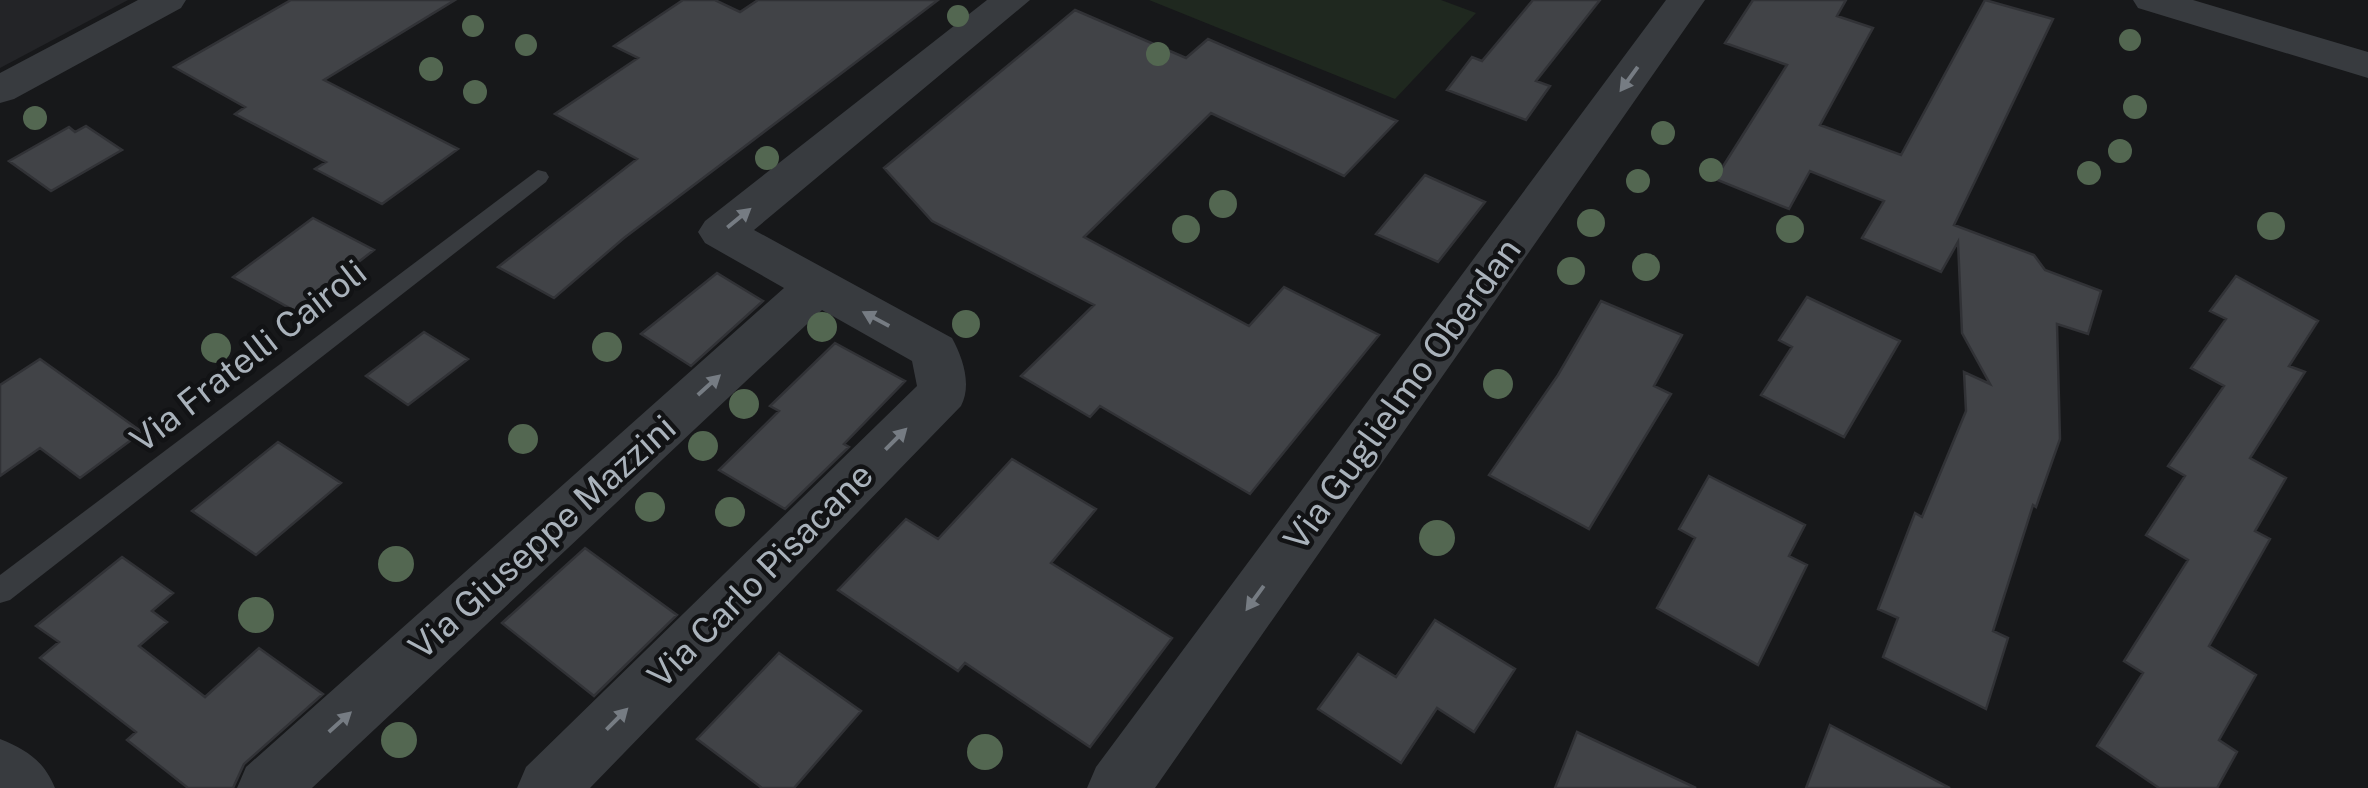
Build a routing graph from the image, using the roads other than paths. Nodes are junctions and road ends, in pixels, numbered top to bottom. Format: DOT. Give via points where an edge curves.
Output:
graph roads {
  1 [pos="166,0"];
  2 [pos="1011,0"];
  3 [pos="1686,0"];
  4 [pos="2152,0"];
  5 [pos="2368,65"];
  6 [pos="0,90"];
  7 [pos="538,178"];
  8 [pos="816,287"];
  9 [pos="0,591"];
  10 [pos="0,769"];
  11 [pos="24,788"];
  12 [pos="268,788"];
  13 [pos="548,788"];
  14 [pos="1118,788"];
  1 -- 6 [label="street"];
  8 -- 2 [label="street, one-way" via="721,232"];
  3 -- 14 [label="street, Via Guglielmo Oberdan, one-way"];
  4 -- 5 [label="street"];
  7 -- 9 [label="lane, Via Fratelli Cairoli"];
  12 -- 8 [label="street, Via Giuseppe Mazzini, one-way"];
  13 -- 8 [label="street, Via Carlo Pisacane, one-way" via="943,392 935,351"];
  10 -- 11 [label="street"];
}
